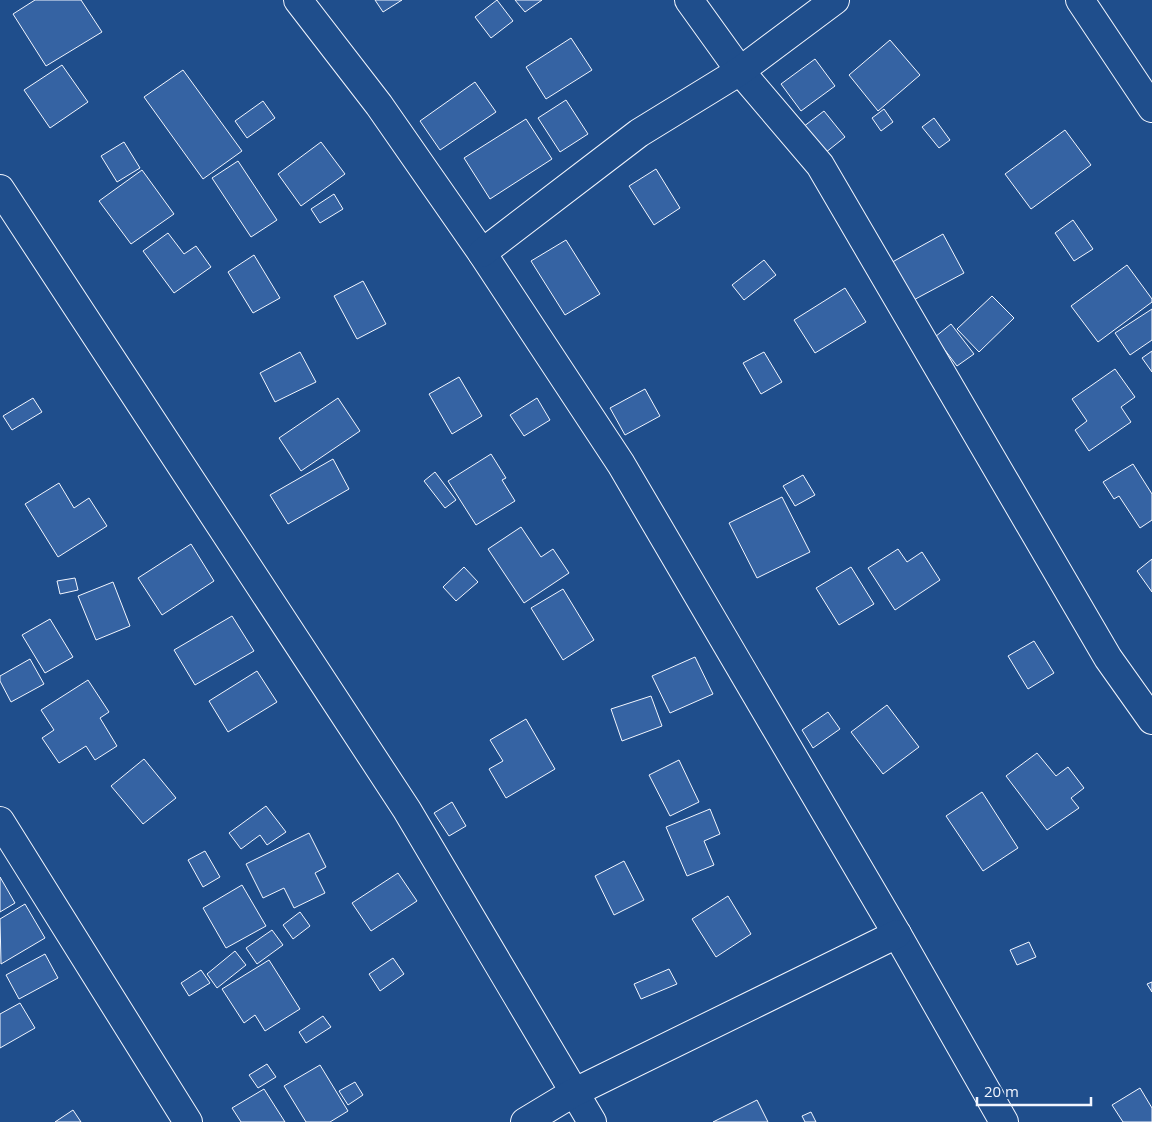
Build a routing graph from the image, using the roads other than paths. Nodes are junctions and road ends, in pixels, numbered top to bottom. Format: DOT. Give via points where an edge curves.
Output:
graph roads {
  1 [pos="298,0"];
  2 [pos="689,0"];
  3 [pos="834,0"];
  4 [pos="1080,0"];
  5 [pos="740,71"];
  6 [pos="1152,108"];
  7 [pos="0,189"];
  8 [pos="482,253"];
  9 [pos="1152,720"];
  10 [pos="0,821"];
  11 [pos="897,934"];
  12 [pos="573,1093"];
  13 [pos="188,1122"];
  14 [pos="525,1122"];
  15 [pos="592,1122"];
  16 [pos="1004,1122"];
  1 -- 8 [label="street" via="379,105"];
  2 -- 5 [label="street"];
  3 -- 5 [label="street"];
  4 -- 6 [label="street"];
  5 -- 8 [label="street" via="639,133"];
  5 -- 9 [label="street" via="820,165 1108,658"];
  7 -- 12 [label="street" via="407,810"];
  8 -- 11 [label="street" via="621,464"];
  10 -- 13 [label="street"];
  11 -- 12 [label="street"];
  11 -- 16 [label="street"];
  12 -- 14 [label="street"];
  12 -- 15 [label="street"];
}
